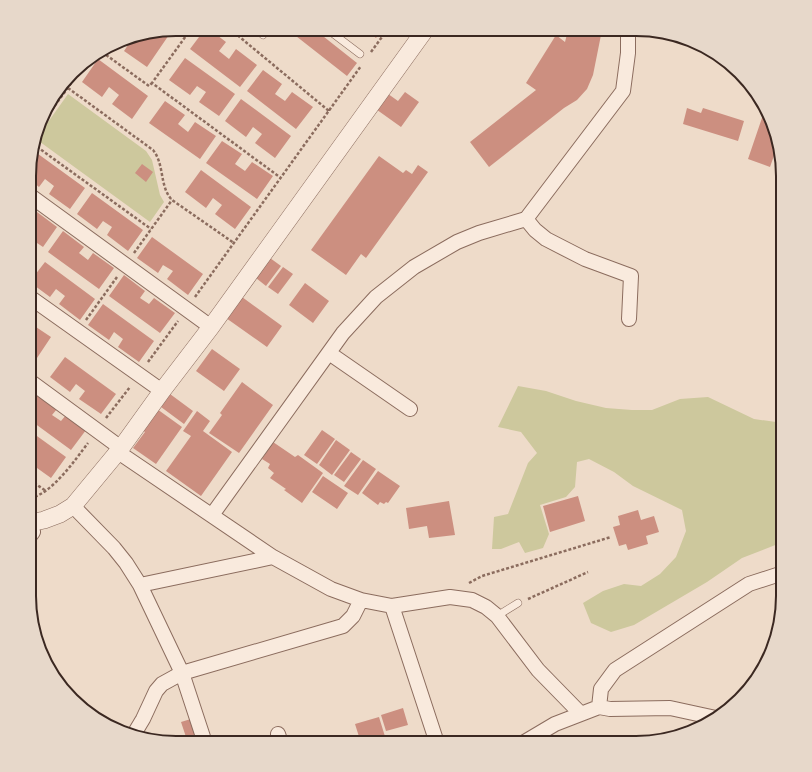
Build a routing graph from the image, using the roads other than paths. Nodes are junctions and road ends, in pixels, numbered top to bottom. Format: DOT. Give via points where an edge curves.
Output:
graph roads {
  1 [pos="336,36"];
  2 [pos="421,36"];
  3 [pos="628,36"];
  4 [pos="360,54"];
  5 [pos="36,200"];
  6 [pos="526,219"];
  7 [pos="36,302"];
  8 [pos="629,319"];
  9 [pos="211,327"];
  10 [pos="329,353"];
  11 [pos="36,386"];
  12 [pos="162,391"];
  13 [pos="410,408"];
  14 [pos="119,450"];
  15 [pos="73,506"];
  16 [pos="212,515"];
  17 [pos="36,523"];
  18 [pos="274,557"];
  19 [pos="776,575"];
  20 [pos="140,585"];
  21 [pos="361,600"];
  22 [pos="518,603"];
  23 [pos="392,606"];
  24 [pos="497,616"];
  25 [pos="182,673"];
  26 [pos="599,707"];
  27 [pos="580,714"];
  28 [pos="707,716"];
  29 [pos="137,730"];
  30 [pos="203,736"];
  31 [pos="434,736"];
  32 [pos="535,736"];
  1 -- 4 [label="lane"];
  2 -- 9 [label="street"];
  3 -- 6 [label="street" via="623,91"];
  5 -- 9 [label="street"];
  6 -- 8 [label="street" via="546,239 585,259 631,276"];
  6 -- 10 [label="street" via="457,242 414,267 359,314"];
  7 -- 12 [label="street"];
  9 -- 12 [label="street"];
  10 -- 13 [label="street"];
  10 -- 16 [label="street"];
  11 -- 14 [label="street"];
  12 -- 14 [label="street"];
  14 -- 15 [label="street"];
  14 -- 16 [label="street"];
  15 -- 17 [label="street"];
  15 -- 20 [label="street" via="114,548"];
  16 -- 18 [label="street"];
  18 -- 20 [label="street"];
  18 -- 21 [label="street" via="331,589"];
  19 -- 26 [label="street" via="749,584 615,670 602,689"];
  20 -- 25 [label="street"];
  21 -- 23 [label="street"];
  21 -- 25 [label="street" via="353,616 343,626"];
  22 -- 24 [label="lane"];
  23 -- 24 [label="street" via="450,597 472,600"];
  23 -- 31 [label="street"];
  24 -- 27 [label="street" via="538,670"];
  25 -- 29 [label="street" via="156,690"];
  25 -- 30 [label="street"];
  26 -- 27 [label="street"];
  26 -- 28 [label="street" via="670,708"];
  27 -- 32 [label="street"];
}
